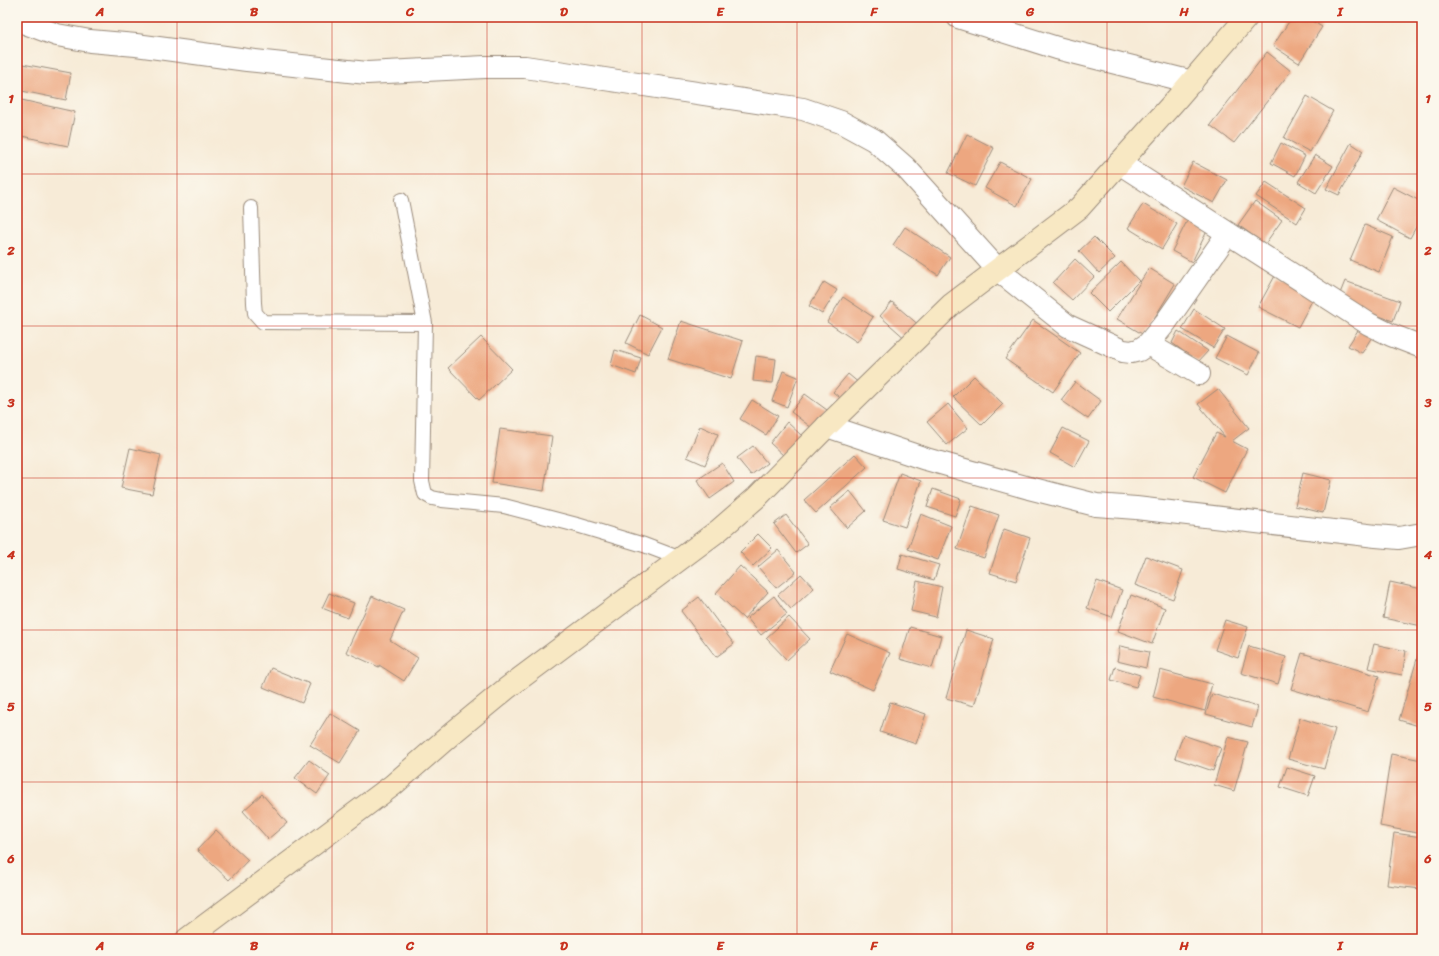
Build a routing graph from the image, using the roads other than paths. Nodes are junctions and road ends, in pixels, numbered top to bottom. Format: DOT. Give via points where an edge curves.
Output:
graph roads {
  1 [pos="958,17"];
  2 [pos="1247,17"];
  3 [pos="17,20"];
  4 [pos="1192,82"];
  5 [pos="1119,163"];
  6 [pos="401,200"];
  7 [pos="251,208"];
  8 [pos="1228,233"];
  9 [pos="998,270"];
  10 [pos="425,323"];
  11 [pos="1148,344"];
  12 [pos="1422,347"];
  13 [pos="1199,374"];
  14 [pos="827,426"];
  15 [pos="1422,534"];
  16 [pos="681,559"];
  17 [pos="187,939"];
  1 -- 4 [label="street" via="1057,48"];
  2 -- 4 [label="street"];
  3 -- 9 [label="street" via="58,35 90,41 247,60 367,73 525,67 803,109 841,122 874,140 906,168"];
  4 -- 5 [label="street"];
  5 -- 8 [label="street"];
  5 -- 9 [label="street" via="1079,208"];
  6 -- 10 [label="lane"];
  7 -- 10 [label="lane" via="254,302 256,313 263,322"];
  8 -- 11 [label="street"];
  8 -- 12 [label="street" via="1369,324"];
  9 -- 11 [label="street" via="1068,326 1123,351 1139,350"];
  9 -- 14 [label="street" via="951,305"];
  10 -- 16 [label="lane" via="422,481 425,494 442,500 511,508 637,543"];
  11 -- 13 [label="street"];
  14 -- 15 [label="street" via="926,459 1096,505 1376,536 1399,538"];
  14 -- 16 [label="street" via="757,497"];
  16 -- 17 [label="street" via="506,689 393,785"];
}
